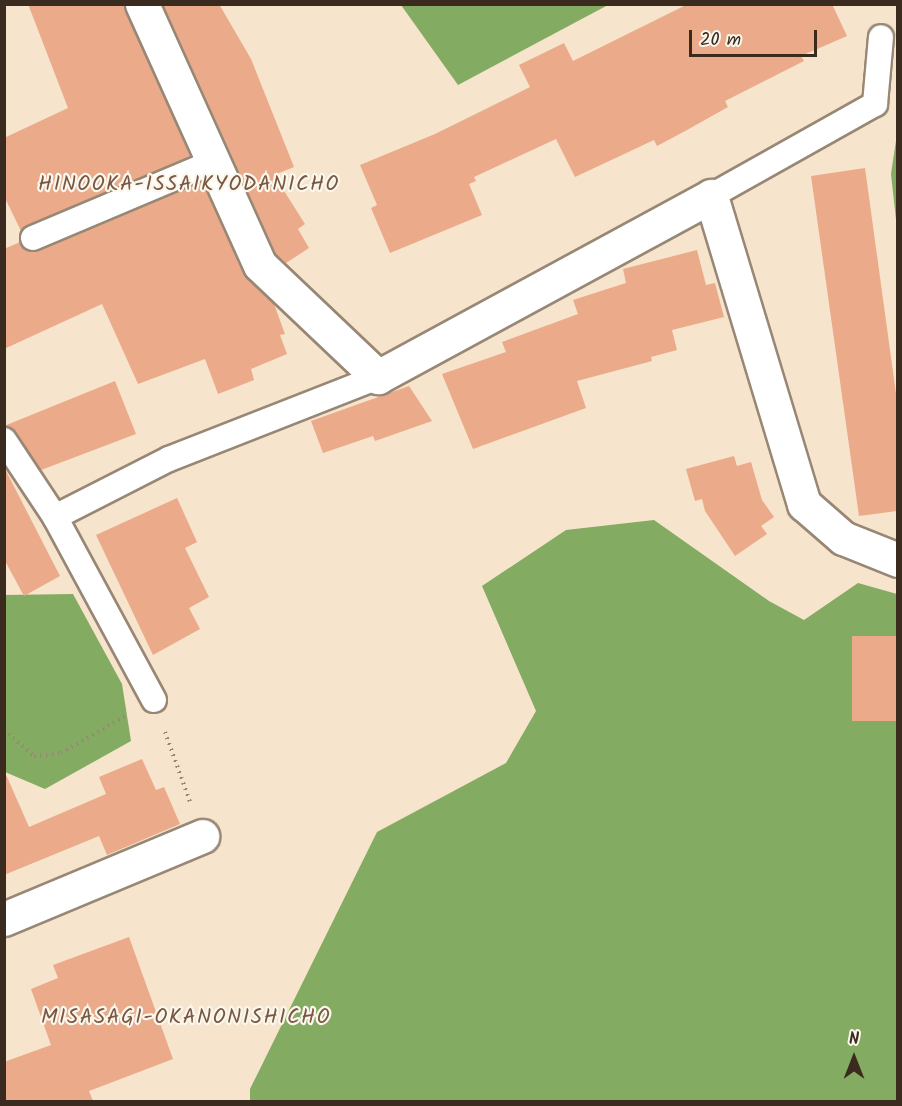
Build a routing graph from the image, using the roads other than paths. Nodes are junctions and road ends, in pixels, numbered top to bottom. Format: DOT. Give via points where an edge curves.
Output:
graph roads {
  1 [pos="142,4"];
  2 [pos="881,37"];
  3 [pos="215,161"];
  4 [pos="711,196"];
  5 [pos="33,238"];
  6 [pos="378,376"];
  7 [pos="4,440"];
  8 [pos="56,517"];
  9 [pos="897,560"];
  10 [pos="154,700"];
  11 [pos="202,836"];
  12 [pos="4,919"];
  1 -- 3 [label="street"];
  2 -- 4 [label="lane" via="874,104"];
  3 -- 5 [label="lane"];
  3 -- 6 [label="street" via="260,265"];
  4 -- 6 [label="street"];
  4 -- 9 [label="street" via="804,504 843,538"];
  6 -- 8 [label="lane" via="168,459"];
  7 -- 8 [label="lane"];
  8 -- 10 [label="lane"];
  11 -- 12 [label="street"];
}
